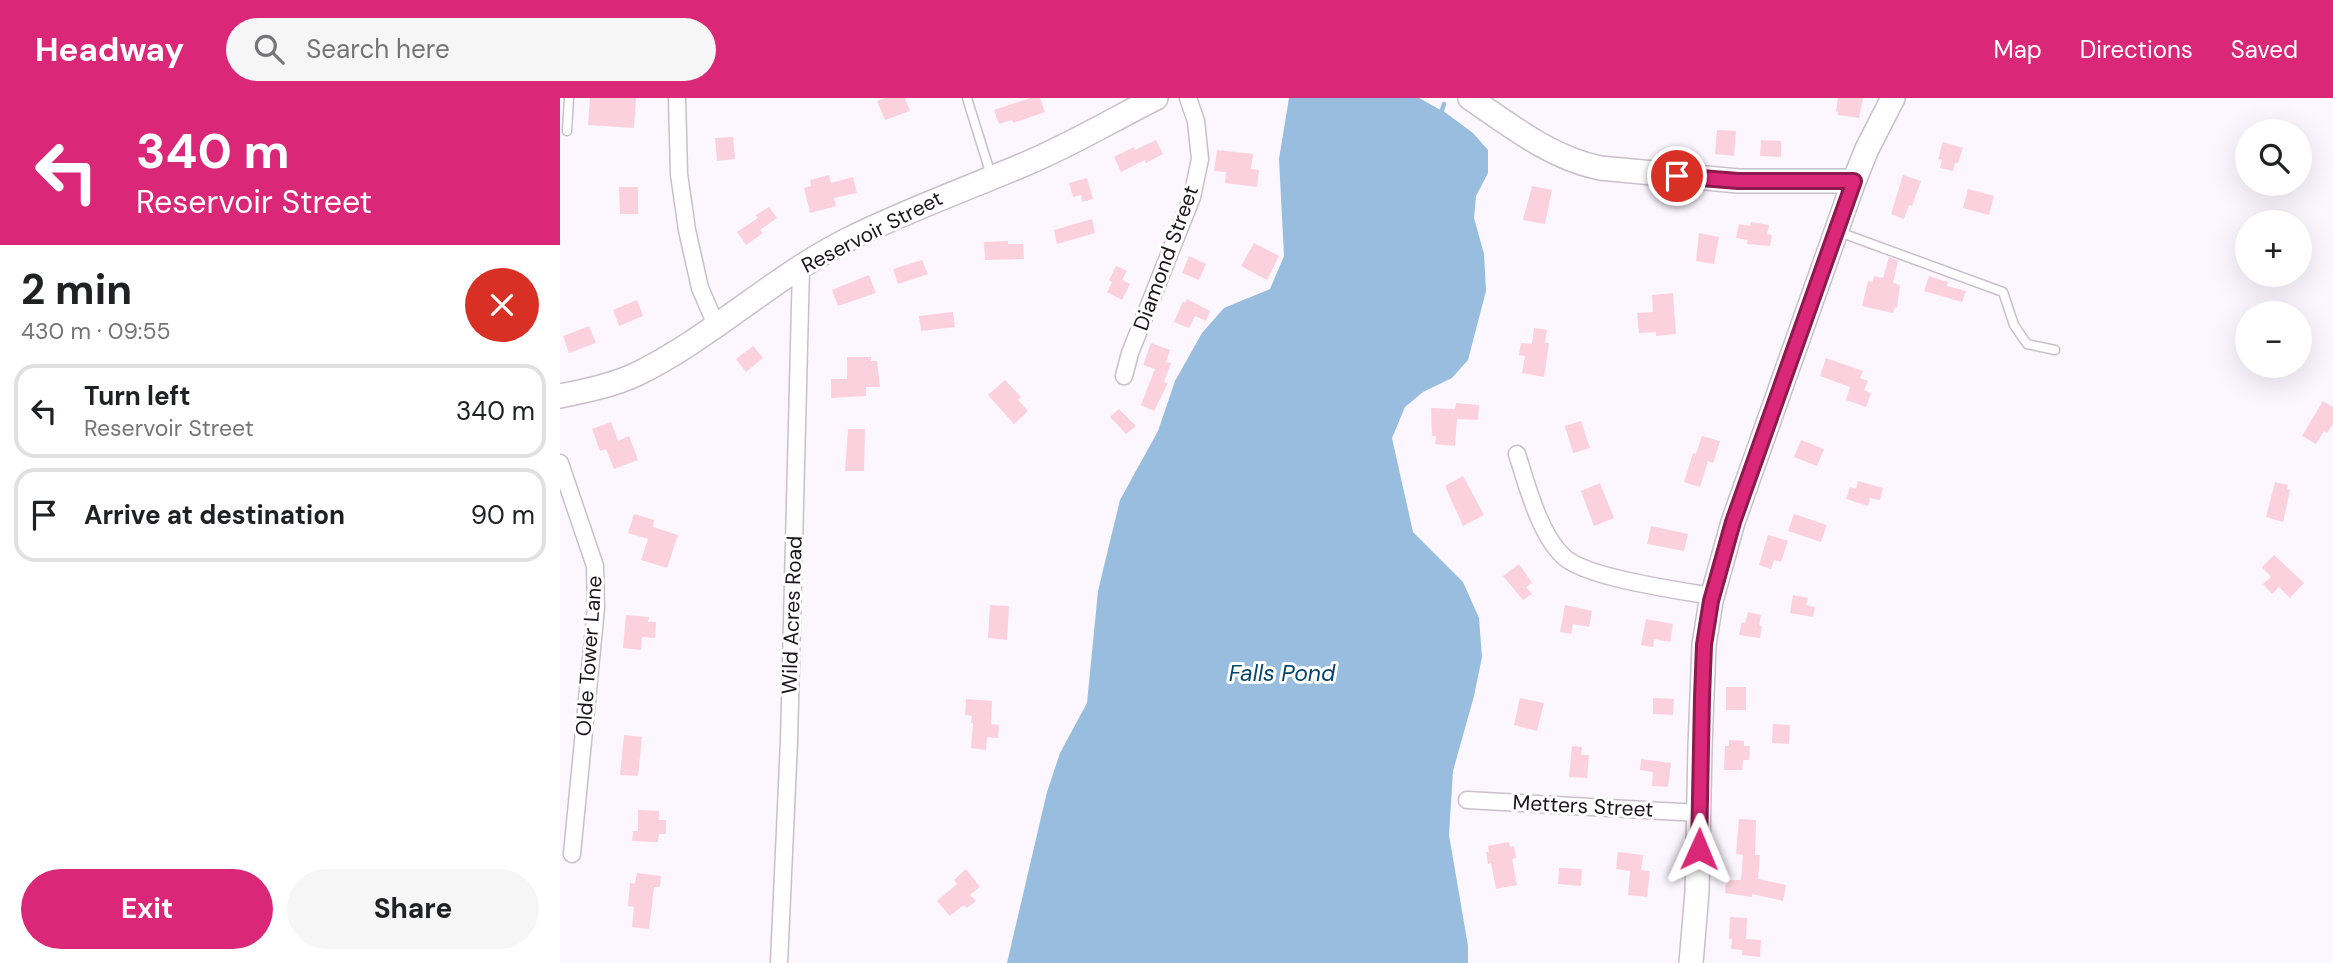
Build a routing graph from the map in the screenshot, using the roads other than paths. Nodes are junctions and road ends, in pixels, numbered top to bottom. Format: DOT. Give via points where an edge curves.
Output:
graph roads {
  1 [pos="569,98"];
  2 [pos="677,98"];
  3 [pos="967,98"];
  4 [pos="1188,98"];
  5 [pos="1470,98"];
  6 [pos="1893,98"];
  7 [pos="1151,99"];
  8 [pos="567,131"];
  9 [pos="991,177"];
  10 [pos="1854,181"];
  11 [pos="1837,231"];
  12 [pos="801,267"];
  13 [pos="716,325"];
  14 [pos="2055,350"];
  15 [pos="1124,376"];
  16 [pos="560,396"];
  17 [pos="1517,454"];
  18 [pos="560,463"];
  19 [pos="1712,596"];
  20 [pos="1467,800"];
  21 [pos="1699,813"];
  22 [pos="572,854"];
  23 [pos="779,963"];
  24 [pos="1691,963"];
  1 -- 8 [label="lane"];
  2 -- 13 [label="street" via="678,174 687,230 700,288"];
  3 -- 9 [label="lane"];
  4 -- 15 [label="street, Diamond Street" via="1200,159 1192,197"];
  5 -- 10 [label="street" via="1554,153 1591,166 1738,181"];
  6 -- 10 [label="street"];
  7 -- 9 [label="street, Reservoir Street" via="1068,144"];
  9 -- 12 [label="street, Reservoir Street" via="846,240"];
  10 -- 11 [label="street"];
  11 -- 14 [label="lane" via="2003,292 2014,325 2027,344"];
  11 -- 19 [label="street" via="1733,522"];
  12 -- 13 [label="street, Reservoir Street"];
  12 -- 23 [label="street, Wild Acres Road"];
  13 -- 16 [label="street, Reservoir Street" via="634,376"];
  17 -- 19 [label="street" via="1548,538 1563,557 1583,570"];
  18 -- 22 [label="street, Olde Tower Lane" via="595,566 596,608"];
  19 -- 21 [label="street" via="1704,645"];
  20 -- 21 [label="street, Metters Street"];
  21 -- 24 [label="street"];
}
